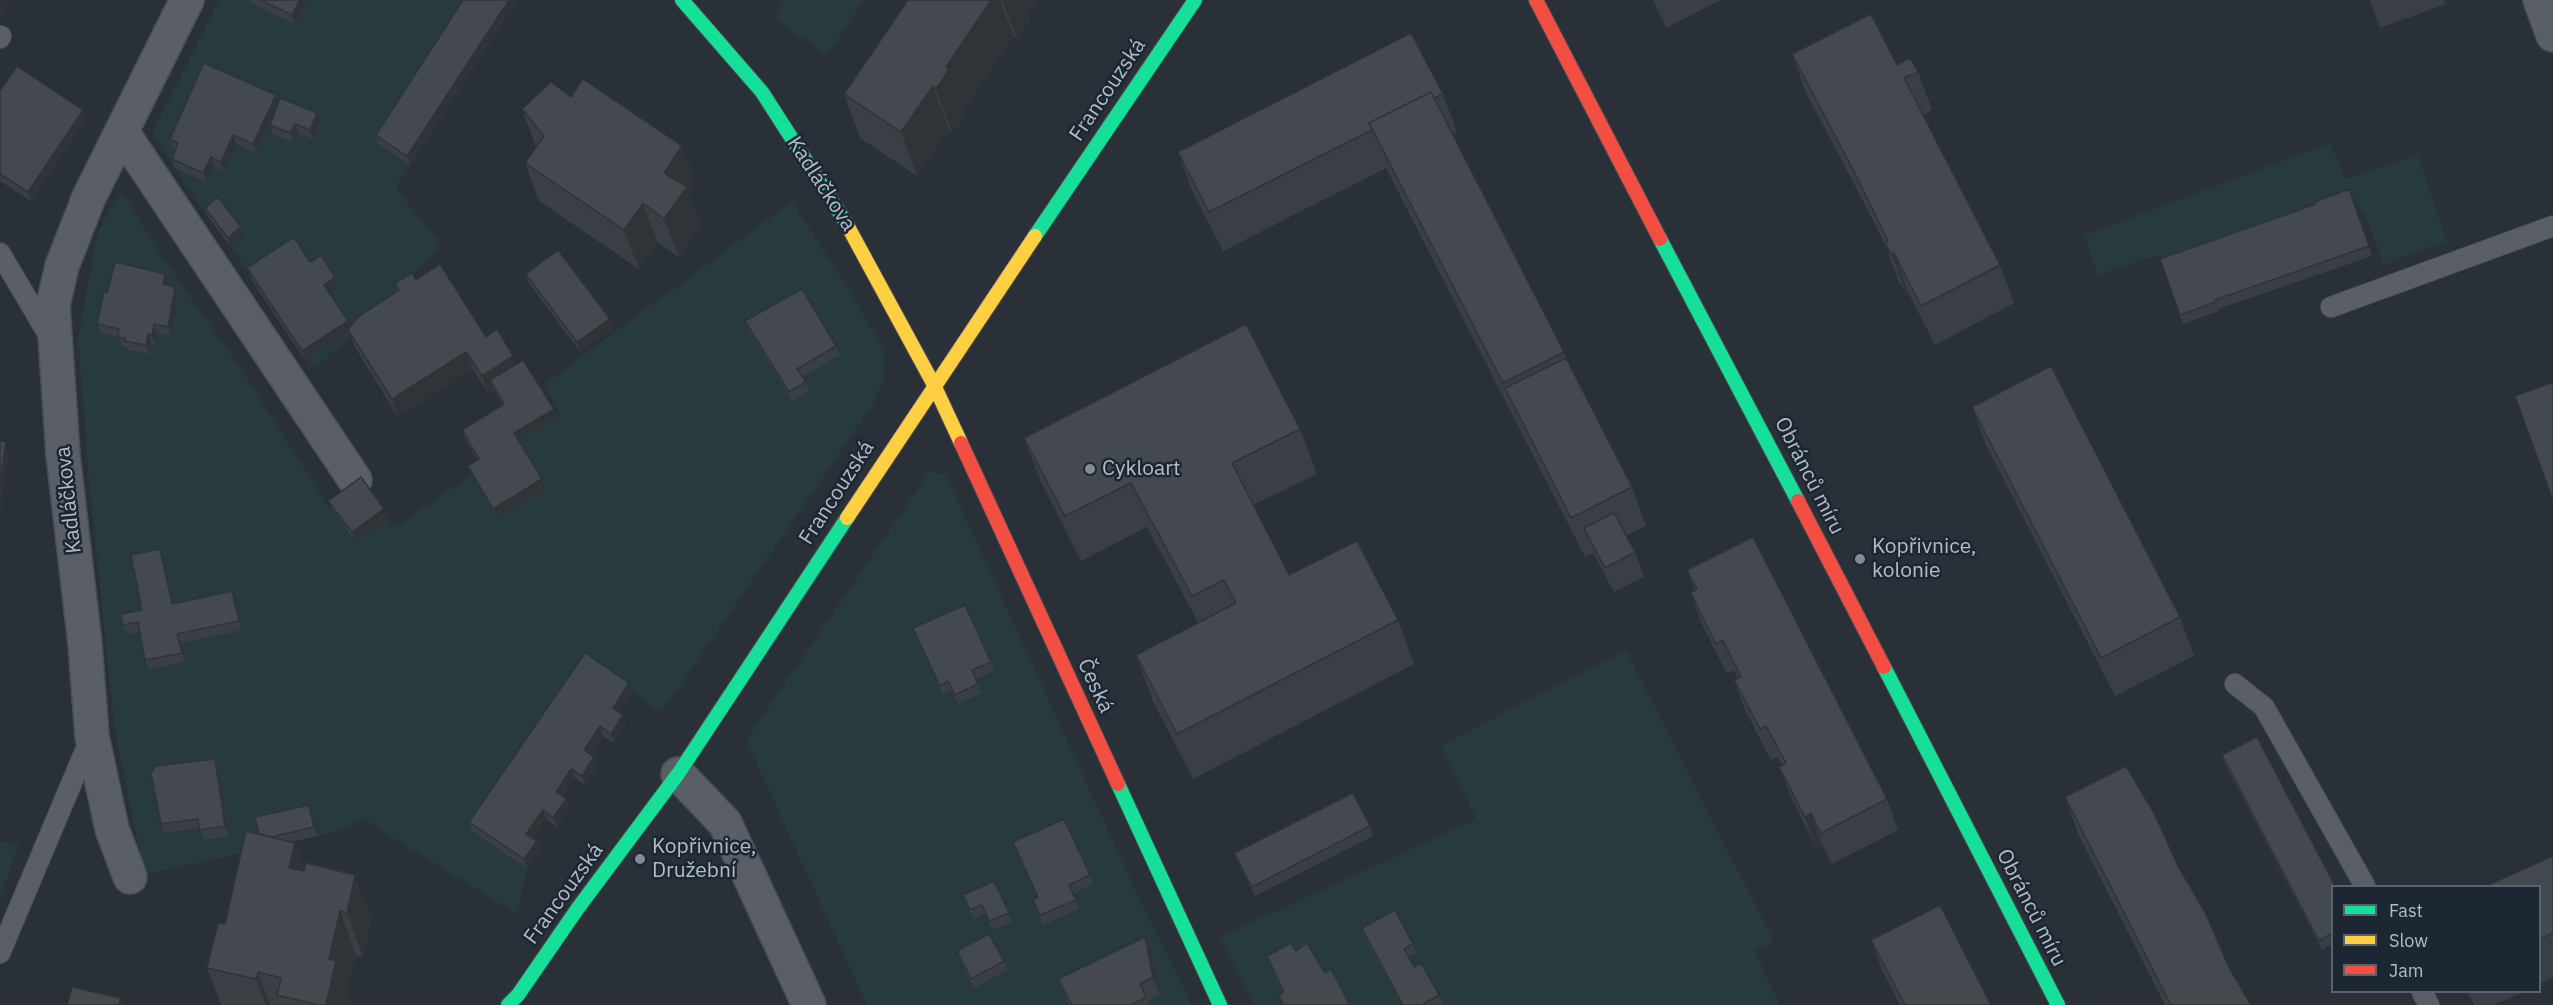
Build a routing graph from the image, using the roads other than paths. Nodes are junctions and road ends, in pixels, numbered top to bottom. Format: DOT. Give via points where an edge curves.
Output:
graph roads {
  1 [pos="187,0"];
  2 [pos="682,0"];
  3 [pos="1195,0"];
  4 [pos="1536,0"];
  5 [pos="2540,0"];
  6 [pos="2553,35"];
  7 [pos="122,132"];
  8 [pos="2553,226"];
  9 [pos="0,253"];
  10 [pos="2331,307"];
  11 [pos="55,345"];
  12 [pos="934,385"];
  13 [pos="355,480"];
  14 [pos="2235,684"];
  15 [pos="92,736"];
  16 [pos="678,774"];
  17 [pos="130,877"];
  18 [pos="2364,885"];
  19 [pos="0,953"];
  20 [pos="508,1005"];
  21 [pos="809,1005"];
  22 [pos="1220,1005"];
  23 [pos="2058,1005"];
  1 -- 7 [label="street, Kadláčkova"];
  2 -- 12 [label="street, Kadláčkova" via="762,92 855,237"];
  3 -- 12 [label="street, Francouzská"];
  4 -- 23 [label="street, Obránců míru"];
  5 -- 6 [label="street"];
  7 -- 11 [label="street, Kadláčkova" via="89,196 62,266 53,305"];
  7 -- 13 [label="street"];
  8 -- 10 [label="lane"];
  9 -- 11 [label="lane"];
  11 -- 15 [label="street, Kadláčkova"];
  12 -- 16 [label="street, Francouzská"];
  12 -- 22 [label="street, Česká"];
  14 -- 18 [label="lane" via="2264,707"];
  15 -- 17 [label="street, Kadláčkova" via="112,829"];
  15 -- 19 [label="lane"];
  16 -- 20 [label="street, Francouzská"];
  16 -- 21 [label="street" via="724,823"];
}
